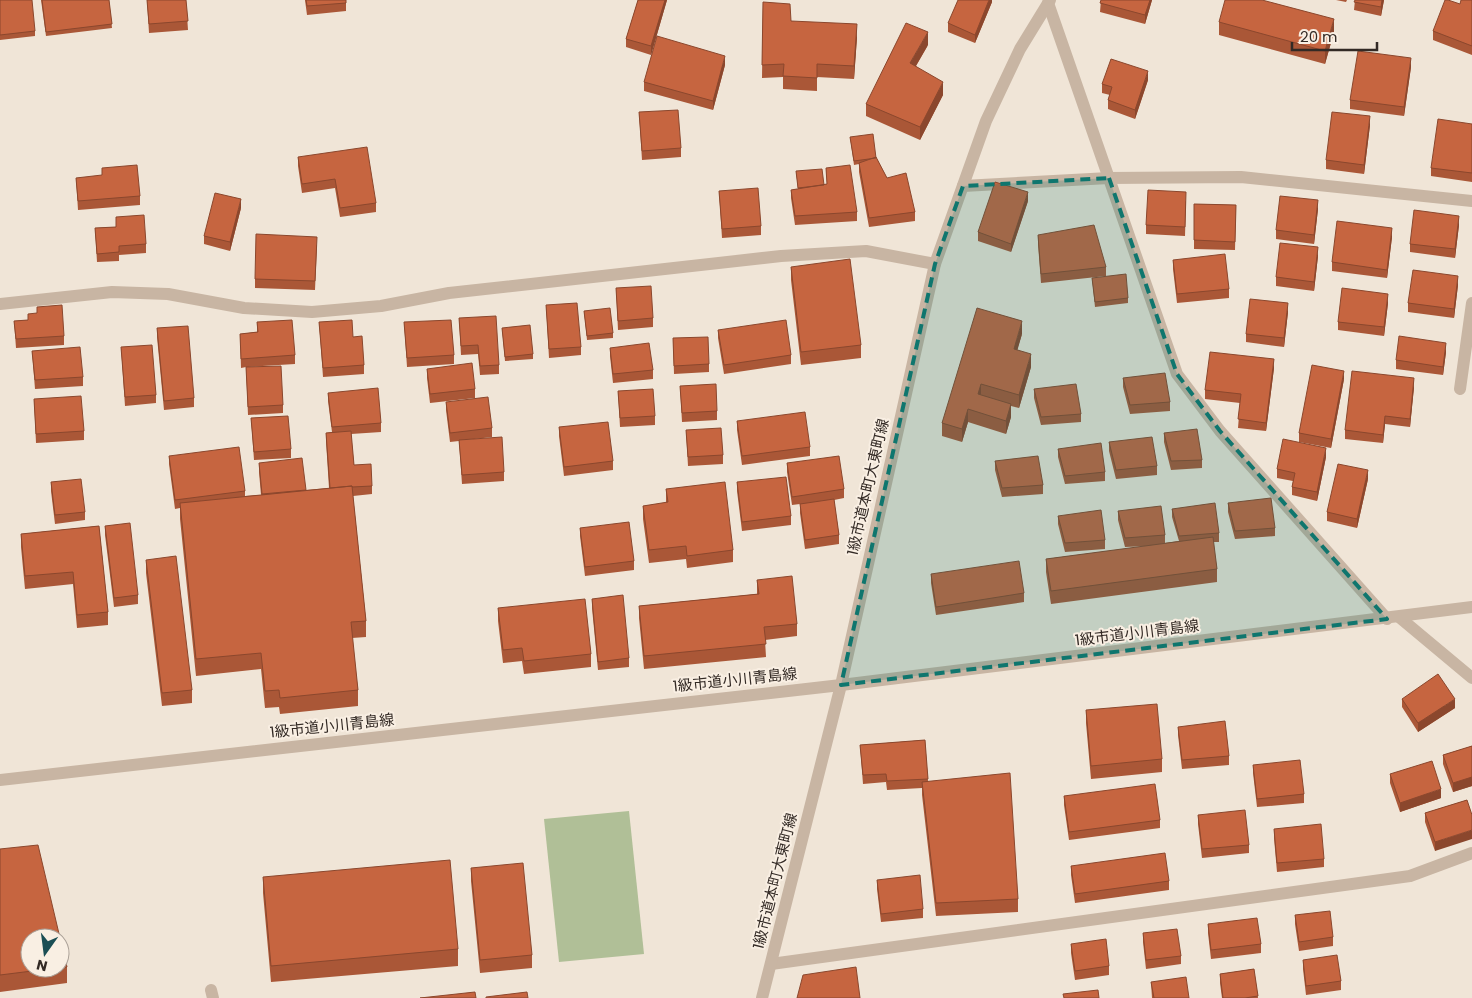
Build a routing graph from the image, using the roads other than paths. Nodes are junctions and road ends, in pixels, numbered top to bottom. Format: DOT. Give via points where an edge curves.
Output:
graph roads {
  1 [pos="1049,2"];
  2 [pos="1109,178"];
  3 [pos="963,186"];
  4 [pos="1472,201"];
  5 [pos="935,264"];
  6 [pos="1472,303"];
  7 [pos="0,304"];
  8 [pos="1460,389"];
  9 [pos="1472,607"];
  10 [pos="1393,618"];
  11 [pos="1472,678"];
  12 [pos="840,685"];
  13 [pos="0,780"];
  14 [pos="1472,853"];
  15 [pos="771,964"];
  16 [pos="762,998"];
  1 -- 2 [label="street"];
  1 -- 3 [label="street, 1級市道本町大東町線" via="1020,49 986,121"];
  2 -- 3 [label="street"];
  2 -- 4 [label="street" via="1241,178"];
  2 -- 10 [label="street" via="1177,374 1220,431"];
  3 -- 5 [label="street, 1級市道本町大東町線"];
  5 -- 7 [label="street" via="866,251 781,256 449,293 381,306 312,312 244,308 168,294 112,292"];
  5 -- 12 [label="street, 1級市道本町大東町線"];
  6 -- 8 [label="street"];
  9 -- 10 [label="street, 1級市道小川青島線"];
  10 -- 11 [label="street"];
  10 -- 12 [label="street, 1級市道小川青島線"];
  12 -- 13 [label="street, 1級市道小川青島線"];
  12 -- 15 [label="street, 1級市道本町大東町線"];
  14 -- 15 [label="street" via="1410,876"];
  15 -- 16 [label="street, 1級市道本町大東町線"];
}
